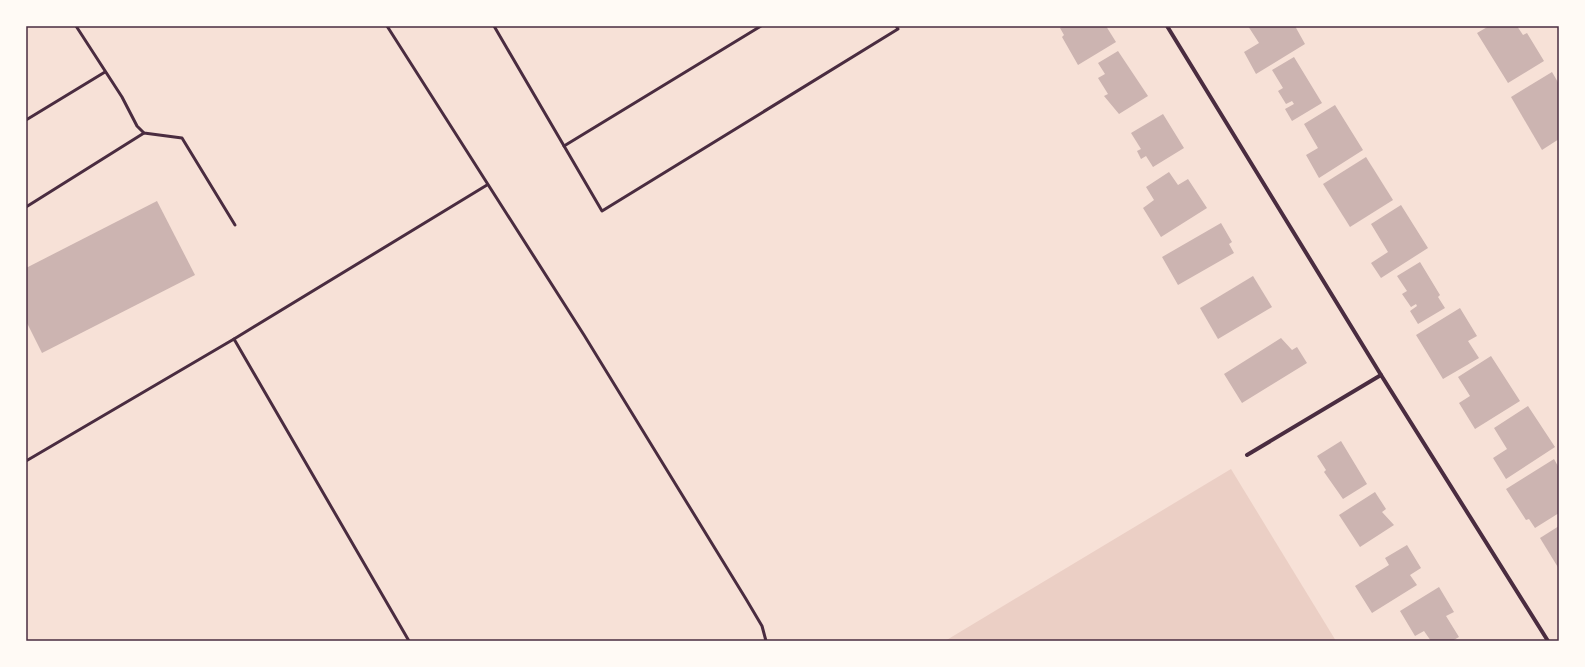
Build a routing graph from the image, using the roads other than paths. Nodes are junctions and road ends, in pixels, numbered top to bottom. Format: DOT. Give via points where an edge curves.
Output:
graph roads {
  1 [pos="76,26"];
  2 [pos="387,26"];
  3 [pos="494,26"];
  4 [pos="761,26"];
  5 [pos="896,26"];
  6 [pos="1167,26"];
  7 [pos="105,72"];
  8 [pos="26,120"];
  9 [pos="144,133"];
  10 [pos="564,146"];
  11 [pos="487,185"];
  12 [pos="26,207"];
  13 [pos="235,225"];
  14 [pos="234,339"];
  15 [pos="1381,375"];
  16 [pos="1247,455"];
  17 [pos="26,461"];
  18 [pos="409,641"];
  19 [pos="766,641"];
  20 [pos="1548,641"];
  1 -- 7 [label="lane"];
  2 -- 11 [label="lane"];
  3 -- 10 [label="lane"];
  4 -- 10 [label="lane"];
  5 -- 10 [label="lane" via="898,29 602,211"];
  6 -- 15 [label="street"];
  7 -- 8 [label="lane"];
  7 -- 9 [label="lane" via="122,97 136,126"];
  9 -- 12 [label="lane"];
  9 -- 13 [label="lane" via="182,138"];
  11 -- 14 [label="lane"];
  11 -- 19 [label="lane" via="584,335 746,599 762,626"];
  14 -- 17 [label="lane"];
  14 -- 18 [label="lane"];
  15 -- 16 [label="street"];
  15 -- 20 [label="street"];
}
